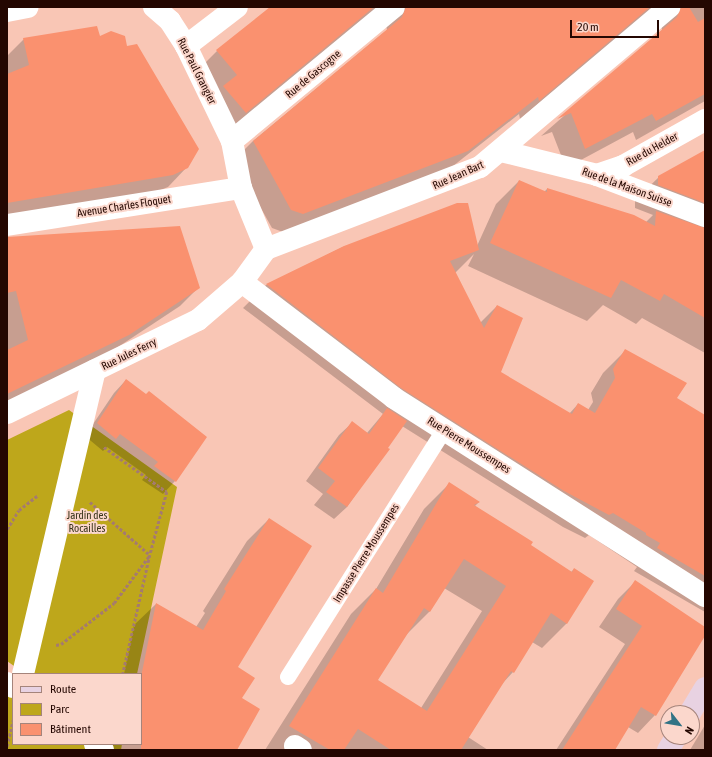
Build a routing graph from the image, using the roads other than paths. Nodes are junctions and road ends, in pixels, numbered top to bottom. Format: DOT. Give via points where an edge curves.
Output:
graph roads {
  1 [pos="28,7"];
  2 [pos="154,7"];
  3 [pos="237,7"];
  4 [pos="394,7"];
  5 [pos="669,7"];
  6 [pos="7,11"];
  7 [pos="186,46"];
  8 [pos="705,120"];
  9 [pos="232,141"];
  10 [pos="501,151"];
  11 [pos="597,174"];
  12 [pos="241,188"];
  13 [pos="705,216"];
  14 [pos="7,225"];
  15 [pos="266,249"];
  16 [pos="242,282"];
  17 [pos="95,370"];
  18 [pos="7,413"];
  19 [pos="444,430"];
  20 [pos="705,596"];
  21 [pos="23,673"];
  22 [pos="288,677"];
  23 [pos="705,688"];
  24 [pos="695,705"];
  1 -- 6 [label="street"];
  2 -- 7 [label="street, Rue Paul Grangier" via="170,21"];
  3 -- 7 [label="street"];
  4 -- 9 [label="street, Rue de Gascogne"];
  5 -- 10 [label="street, Rue Jean Bart"];
  7 -- 9 [label="street, Rue Paul Grangier"];
  8 -- 11 [label="street, Rue du Helder" via="623,166"];
  9 -- 12 [label="street, Rue Paul Grangier"];
  10 -- 11 [label="street, Rue de la Maison Suisse"];
  10 -- 15 [label="street, Rue Jean Bart" via="480,167"];
  11 -- 13 [label="street, Rue de la Maison Suisse"];
  12 -- 14 [label="street, Avenue Charles Floquet"];
  12 -- 15 [label="street, Rue Paul Grangier"];
  15 -- 16 [label="street"];
  16 -- 17 [label="street, Rue Jules Ferry" via="198,320"];
  16 -- 19 [label="street, Rue Pierre Moussempes" via="394,398"];
  17 -- 18 [label="street, Rue Jules Ferry"];
  17 -- 21 [label="street"];
  19 -- 20 [label="street, Rue Pierre Moussempes"];
  19 -- 22 [label="lane, Impasse Pierre Moussempes"];
  23 -- 24 [label="main road"];
}
